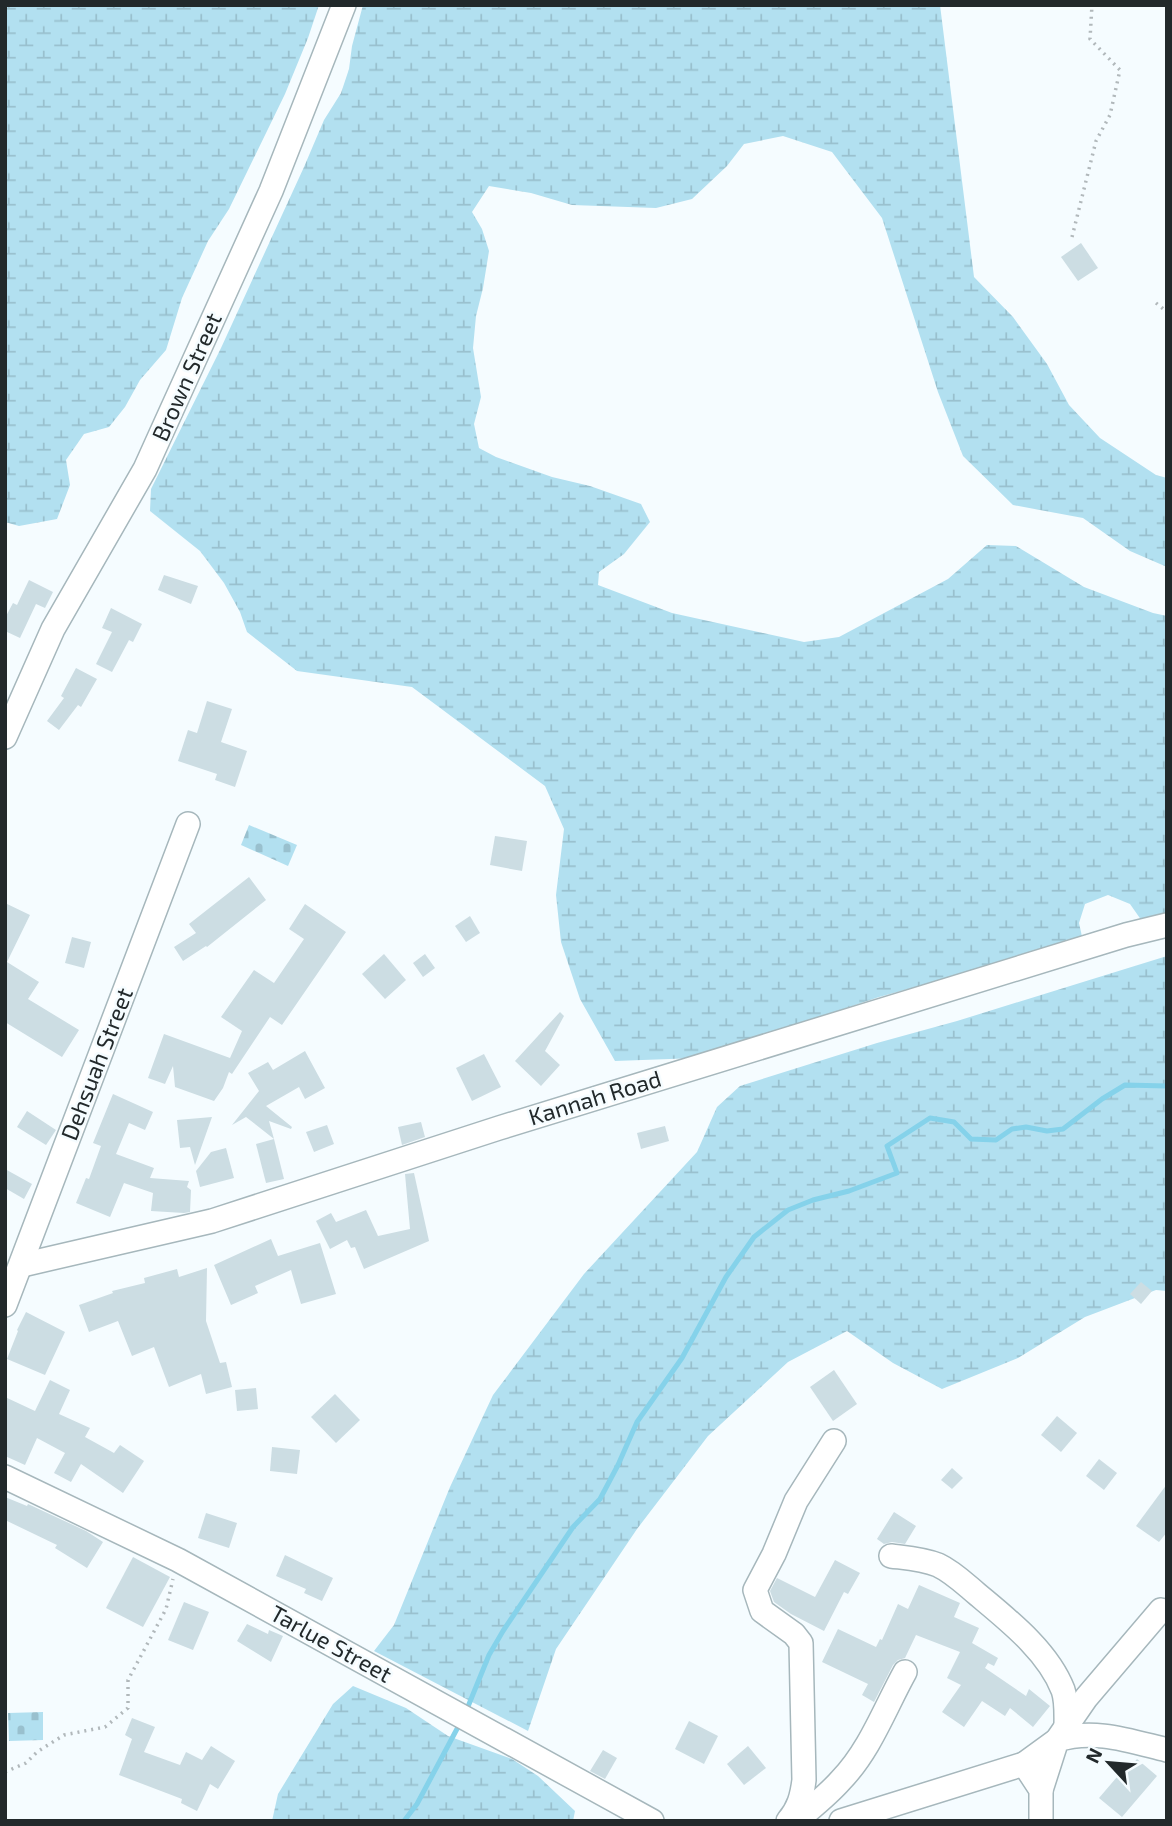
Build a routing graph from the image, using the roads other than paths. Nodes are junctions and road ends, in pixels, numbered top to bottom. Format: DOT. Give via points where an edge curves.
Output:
graph roads {
  1 [pos="344,5"];
  2 [pos="5,737"];
  3 [pos="188,824"];
  4 [pos="1167,925"];
  5 [pos="22,1265"];
  6 [pos="5,1305"];
  7 [pos="835,1441"];
  8 [pos="5,1477"];
  9 [pos="891,1556"];
  10 [pos="1161,1610"];
  11 [pos="905,1672"];
  12 [pos="1062,1734"];
  13 [pos="1167,1750"];
  14 [pos="1024,1764"];
  15 [pos="1041,1790"];
  16 [pos="652,1821"];
  17 [pos="788,1821"];
  18 [pos="796,1821"];
  19 [pos="841,1821"];
  20 [pos="1041,1821"];
  1 -- 2 [label="street, Brown Street" via="271,191 159,438 53,629"];
  3 -- 5 [label="street, Dehsuah Street"];
  4 -- 5 [label="street, Kannah Road" via="499,1128 212,1221"];
  5 -- 6 [label="street, Dehsuah Street"];
  7 -- 17 [label="street" via="796,1501 755,1590 762,1611 794,1633 800,1643 804,1780 802,1796"];
  8 -- 16 [label="street, Tarlue Street" via="178,1560"];
  9 -- 12 [label="street" via="921,1559 952,1573 1012,1624 1035,1648 1064,1693"];
  10 -- 12 [label="street" via="1086,1698"];
  11 -- 18 [label="street" via="857,1760"];
  12 -- 13 [label="street" via="1105,1735"];
  12 -- 14 [label="street"];
  12 -- 15 [label="street"];
  14 -- 15 [label="street"];
  14 -- 19 [label="street"];
  15 -- 20 [label="street"];
}
